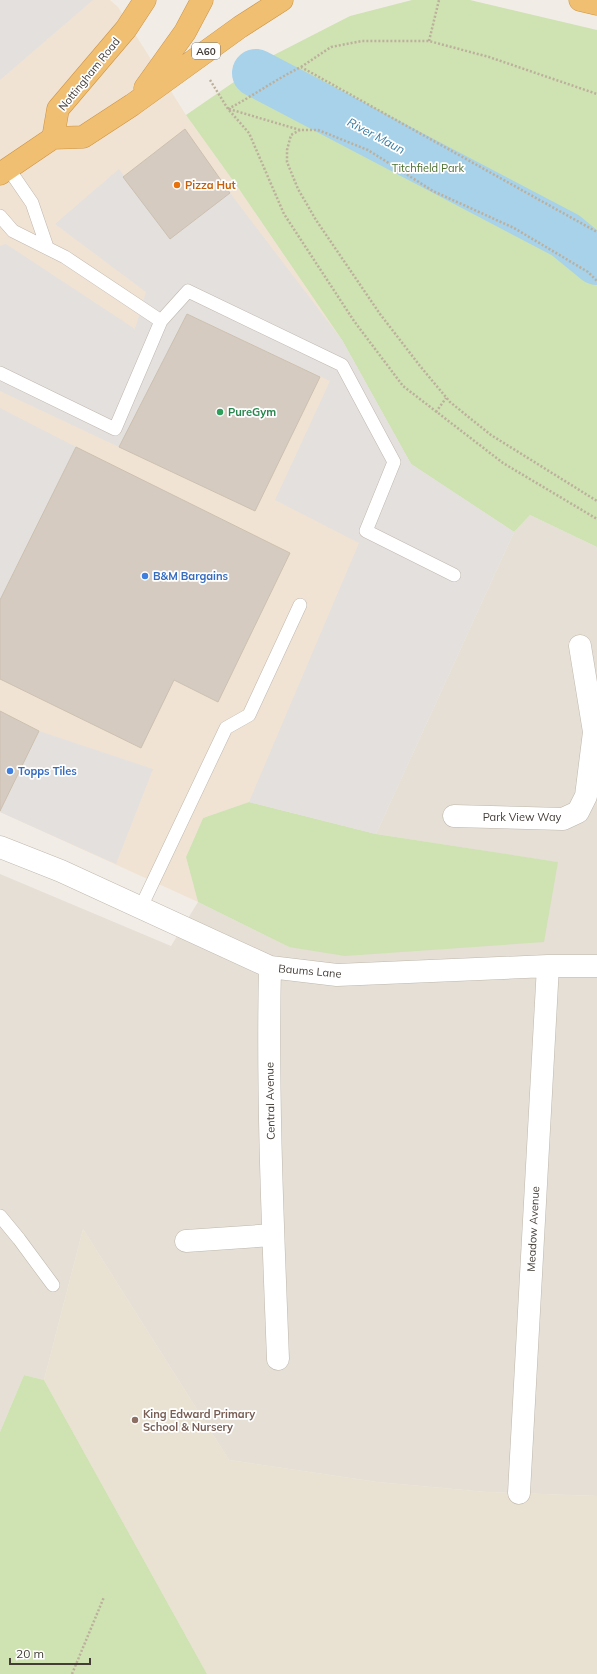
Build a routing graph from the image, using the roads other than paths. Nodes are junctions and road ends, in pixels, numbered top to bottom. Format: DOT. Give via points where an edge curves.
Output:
graph roads {
  1 [pos="145,0"];
  2 [pos="202,0"];
  3 [pos="282,0"];
  4 [pos="580,0"];
  5 [pos="597,4"];
  6 [pos="132,105"];
  7 [pos="53,138"];
  8 [pos="4,171"];
  9 [pos="0,216"];
  10 [pos="47,247"];
  11 [pos="161,321"];
  12 [pos="0,373"];
  13 [pos="454,575"];
  14 [pos="300,605"];
  15 [pos="580,646"];
  16 [pos="595,732"];
  17 [pos="454,816"];
  18 [pos="0,847"];
  19 [pos="141,907"];
  20 [pos="548,966"];
  21 [pos="597,966"];
  22 [pos="270,967"];
  23 [pos="0,1216"];
  24 [pos="273,1235"];
  25 [pos="186,1240"];
  26 [pos="53,1285"];
  27 [pos="278,1359"];
  28 [pos="519,1493"];
  1 -- 7 [label="highway, Nottingham Road" via="126,28 58,109"];
  2 -- 6 [label="highway, A60" via="173,51"];
  3 -- 6 [label="highway, A60"];
  4 -- 5 [label="highway"];
  6 -- 7 [label="highway, A60" via="83,137"];
  7 -- 8 [label="highway"];
  8 -- 10 [label="lane" via="32,203"];
  9 -- 10 [label="lane" via="13,231"];
  10 -- 11 [label="lane"];
  11 -- 12 [label="lane" via="115,429"];
  11 -- 13 [label="lane" via="188,291 342,365 394,462 366,531"];
  14 -- 19 [label="lane" via="249,715 226,728"];
  15 -- 16 [label="street, Park View Way"];
  16 -- 17 [label="street, Park View Way" via="586,796 578,812 563,819"];
  18 -- 19 [label="street, Baums Lane"];
  19 -- 22 [label="street, Baums Lane"];
  20 -- 21 [label="street, Baums Lane"];
  20 -- 22 [label="street, Baums Lane" via="337,975"];
  20 -- 28 [label="street, Meadow Avenue"];
  22 -- 24 [label="street, Central Avenue"];
  23 -- 26 [label="lane"];
  24 -- 25 [label="street"];
  24 -- 27 [label="street, Central Avenue"];
}
